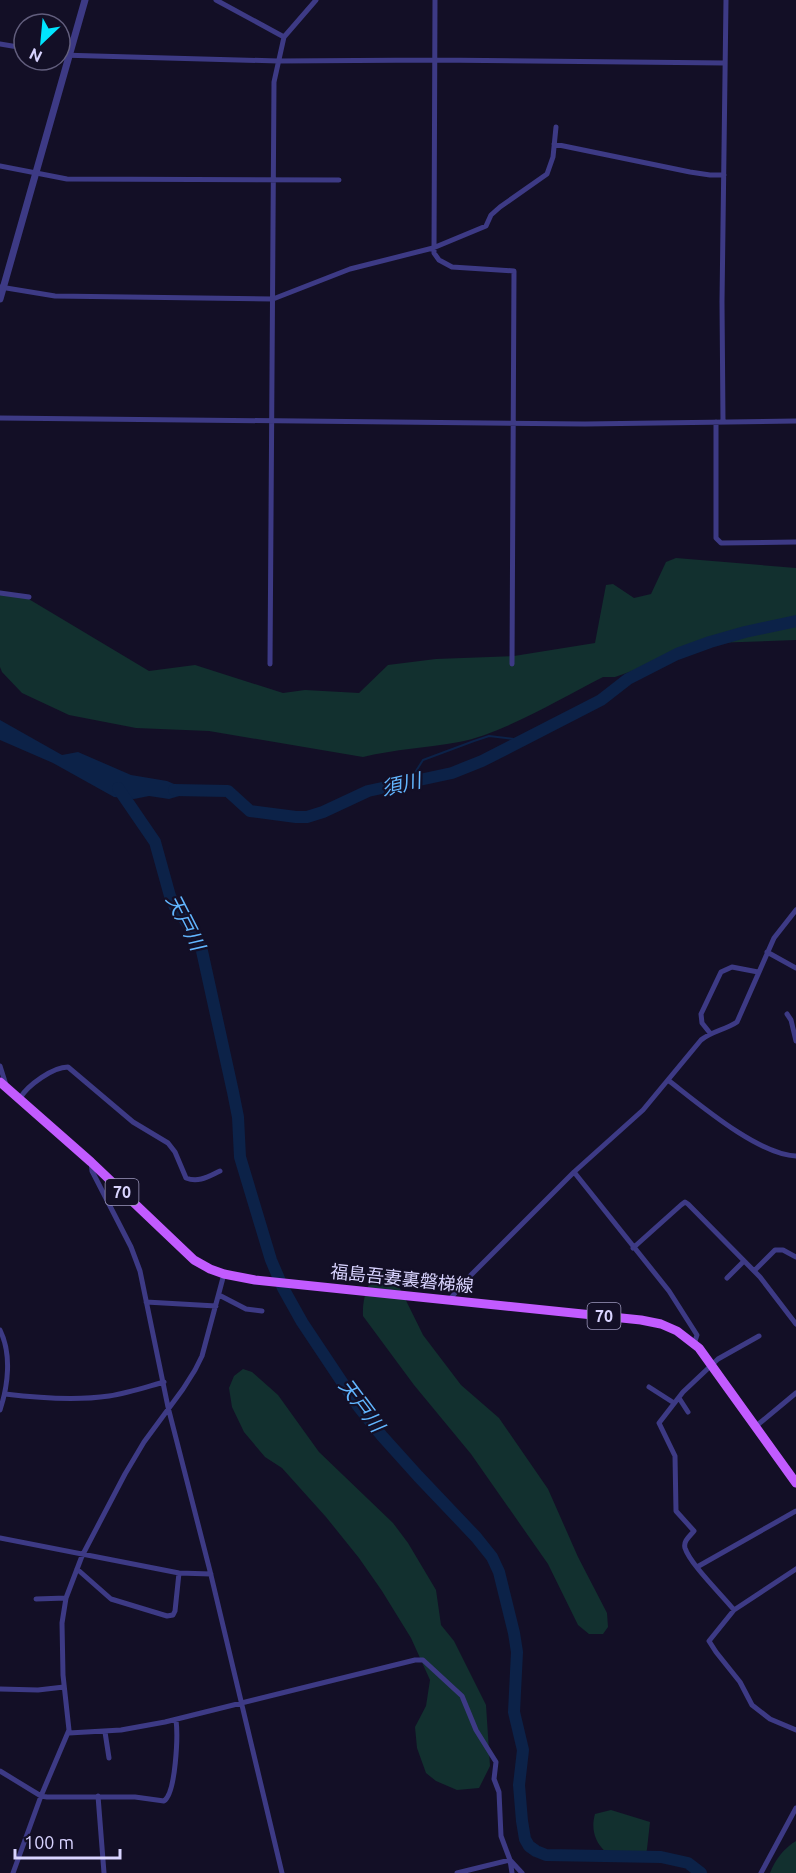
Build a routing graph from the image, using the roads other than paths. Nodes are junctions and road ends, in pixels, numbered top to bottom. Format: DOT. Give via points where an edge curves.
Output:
graph roads {
  1 [pos="85,0"];
  2 [pos="216,0"];
  3 [pos="316,0"];
  4 [pos="435,0"];
  5 [pos="726,0"];
  6 [pos="284,37"];
  7 [pos="72,49"];
  8 [pos="72,57"];
  9 [pos="435,60"];
  10 [pos="278,61"];
  11 [pos="725,63"];
  12 [pos="66,72"];
  13 [pos="556,128"];
  14 [pos="554,144"];
  15 [pos="0,166"];
  16 [pos="36,172"];
  17 [pos="724,175"];
  18 [pos="274,179"];
  19 [pos="339,180"];
  20 [pos="433,248"];
  21 [pos="2,288"];
  22 [pos="0,299"];
  23 [pos="273,299"];
  24 [pos="0,418"];
  25 [pos="271,420"];
  26 [pos="716,422"];
  27 [pos="723,422"];
  28 [pos="796,422"];
  29 [pos="512,423"];
  30 [pos="796,543"];
  31 [pos="0,593"];
  32 [pos="29,597"];
  33 [pos="270,664"];
  34 [pos="512,664"];
  35 [pos="796,910"];
  36 [pos="767,952"];
  37 [pos="796,968"];
  38 [pos="758,972"];
  39 [pos="787,1014"];
  40 [pos="710,1034"];
  41 [pos="796,1041"];
  42 [pos="0,1065"];
  43 [pos="668,1080"];
  44 [pos="3,1084"];
  45 [pos="20,1098"];
  46 [pos="796,1156"];
  47 [pos="91,1162"];
  48 [pos="220,1171"];
  49 [pos="574,1172"];
  50 [pos="633,1248"];
  51 [pos="796,1257"];
  52 [pos="744,1261"];
  53 [pos="754,1271"];
  54 [pos="225,1274"];
  55 [pos="727,1278"];
  56 [pos="219,1295"];
  57 [pos="450,1299"];
  58 [pos="146,1302"];
  59 [pos="216,1306"];
  60 [pos="262,1311"];
  61 [pos="796,1324"];
  62 [pos="0,1330"];
  63 [pos="759,1336"];
  64 [pos="694,1344"];
  65 [pos="712,1365"];
  66 [pos="164,1382"];
  67 [pos="649,1387"];
  68 [pos="796,1393"];
  69 [pos="5,1394"];
  70 [pos="679,1398"];
  71 [pos="674,1404"];
  72 [pos="168,1407"];
  73 [pos="0,1410"];
  74 [pos="688,1412"];
  75 [pos="755,1427"];
  76 [pos="796,1483"];
  77 [pos="796,1511"];
  78 [pos="0,1538"];
  79 [pos="82,1556"];
  80 [pos="697,1567"];
  81 [pos="77,1569"];
  82 [pos="796,1569"];
  83 [pos="179,1573"];
  84 [pos="211,1574"];
  85 [pos="66,1598"];
  86 [pos="36,1599"];
  87 [pos="734,1610"];
  88 [pos="64,1687"];
  89 [pos="0,1689"];
  90 [pos="242,1702"];
  91 [pos="176,1720"];
  92 [pos="796,1730"];
  93 [pos="105,1732"];
  94 [pos="69,1733"];
  95 [pos="109,1758"];
  96 [pos="0,1771"];
  97 [pos="41,1796"];
  98 [pos="98,1796"];
  99 [pos="796,1808"];
  100 [pos="510,1860"];
  101 [pos="13,1873"];
  102 [pos="104,1873"];
  103 [pos="282,1873"];
  104 [pos="458,1873"];
  105 [pos="512,1873"];
  106 [pos="522,1873"];
  107 [pos="761,1873"];
  1 -- 7 [label="street"];
  2 -- 6 [label="street"];
  3 -- 6 [label="street"];
  4 -- 9 [label="street"];
  5 -- 11 [label="street"];
  6 -- 10 [label="street"];
  8 -- 10 [label="street"];
  9 -- 10 [label="street"];
  9 -- 11 [label="street"];
  9 -- 20 [label="street"];
  10 -- 18 [label="street" via="274,85"];
  11 -- 17 [label="street"];
  12 -- 16 [label="street"];
  13 -- 14 [label="street"];
  14 -- 17 [label="street" via="690,172"];
  14 -- 20 [label="street" via="550,167 543,178 500,207 486,226"];
  15 -- 16 [label="street"];
  16 -- 18 [label="street" via="67,178"];
  16 -- 21 [label="street"];
  17 -- 27 [label="street"];
  18 -- 19 [label="street"];
  18 -- 23 [label="street"];
  20 -- 23 [label="street" via="350,269"];
  20 -- 29 [label="street" via="439,260 452,267 514,272"];
  21 -- 22 [label="street"];
  21 -- 23 [label="street" via="55,296"];
  23 -- 25 [label="street"];
  24 -- 25 [label="street"];
  25 -- 29 [label="street"];
  25 -- 33 [label="street"];
  26 -- 27 [label="street"];
  26 -- 29 [label="street"];
  26 -- 30 [label="street" via="716,538 721,543"];
  27 -- 28 [label="street"];
  29 -- 34 [label="street"];
  31 -- 32 [label="street"];
  35 -- 36 [label="street"];
  36 -- 37 [label="street"];
  36 -- 38 [label="street"];
  38 -- 40 [label="street" via="739,1019"];
  38 -- 40 [label="street" via="732,967 721,972 701,1014"];
  39 -- 41 [label="street"];
  40 -- 43 [label="street"];
  42 -- 44 [label="street"];
  43 -- 46 [label="street" via="735,1130 772,1150"];
  43 -- 49 [label="street" via="643,1110"];
  44 -- 45 [label="main road, 福島吾妻裏磐梯線 / 70"];
  45 -- 47 [label="main road, 福島吾妻裏磐梯線 / 70"];
  45 -- 48 [label="street" via="38,1080 68,1067 133,1122 168,1143 186,1178 203,1179"];
  47 -- 54 [label="main road, 福島吾妻裏磐梯線 / 70" via="188,1256"];
  47 -- 58 [label="street" via="136,1257"];
  49 -- 50 [label="street"];
  49 -- 57 [label="street"];
  50 -- 52 [label="street" via="685,1202"];
  50 -- 64 [label="street" via="669,1291 697,1335"];
  51 -- 53 [label="street" via="775,1250"];
  52 -- 53 [label="street"];
  52 -- 55 [label="street"];
  53 -- 61 [label="street"];
  54 -- 56 [label="street"];
  54 -- 57 [label="main road, 福島吾妻裏磐梯線 / 70"];
  56 -- 59 [label="street"];
  56 -- 60 [label="street" via="246,1309"];
  57 -- 64 [label="main road, 福島吾妻裏磐梯線 / 70" via="651,1322 677,1330"];
  58 -- 59 [label="street"];
  58 -- 66 [label="street"];
  59 -- 72 [label="street" via="202,1356"];
  62 -- 69 [label="street" via="7,1367"];
  63 -- 65 [label="street"];
  64 -- 65 [label="main road, 福島吾妻裏磐梯線 / 70"];
  65 -- 70 [label="street"];
  65 -- 75 [label="main road, 福島吾妻裏磐梯線 / 70"];
  66 -- 69 [label="street" via="95,1397"];
  66 -- 72 [label="street"];
  67 -- 71 [label="street"];
  68 -- 75 [label="street"];
  69 -- 73 [label="street"];
  70 -- 71 [label="street"];
  70 -- 74 [label="street"];
  71 -- 80 [label="street" via="659,1424 675,1456 676,1512 694,1531 684,1545"];
  72 -- 79 [label="street" via="131,1464"];
  72 -- 84 [label="street"];
  75 -- 76 [label="main road, 福島吾妻裏磐梯線 / 70"];
  77 -- 80 [label="street"];
  78 -- 79 [label="street"];
  79 -- 81 [label="street"];
  79 -- 83 [label="street"];
  80 -- 87 [label="street"];
  81 -- 83 [label="street" via="111,1599 167,1616 175,1611"];
  81 -- 85 [label="street"];
  82 -- 87 [label="street"];
  83 -- 84 [label="street"];
  84 -- 90 [label="street"];
  85 -- 86 [label="street"];
  85 -- 88 [label="street" via="62,1628"];
  87 -- 92 [label="street" via="709,1639 712,1648 738,1678 756,1710"];
  88 -- 89 [label="street"];
  88 -- 94 [label="street"];
  90 -- 91 [label="street"];
  90 -- 100 [label="street" via="415,1660 426,1662 462,1696 476,1730 496,1762 499,1828"];
  90 -- 103 [label="street"];
  91 -- 93 [label="street"];
  91 -- 98 [label="street" via="175,1762 167,1800"];
  93 -- 94 [label="street"];
  93 -- 95 [label="street"];
  94 -- 97 [label="street"];
  96 -- 97 [label="street"];
  97 -- 98 [label="street"];
  97 -- 101 [label="street"];
  98 -- 102 [label="street"];
  99 -- 107 [label="street"];
  100 -- 104 [label="street"];
  100 -- 105 [label="street"];
  100 -- 106 [label="street"];
}
